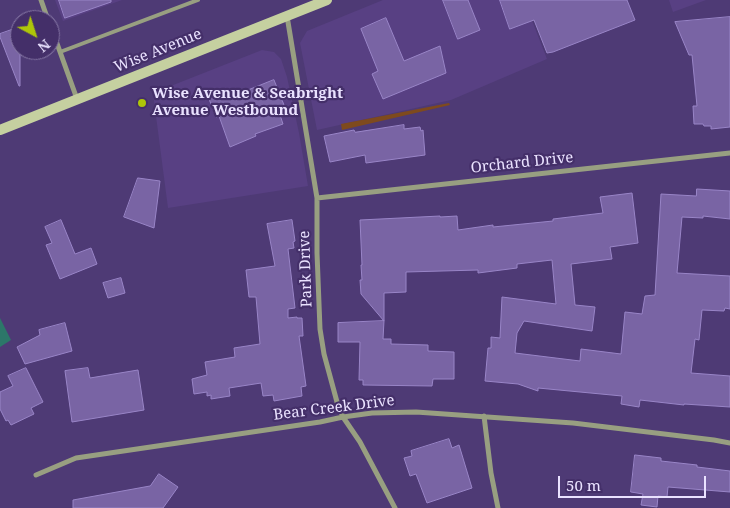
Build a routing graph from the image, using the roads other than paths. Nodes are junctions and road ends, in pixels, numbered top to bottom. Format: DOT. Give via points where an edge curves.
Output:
graph roads {
  1 [pos="198,0"];
  2 [pos="327,0"];
  3 [pos="287,15"];
  4 [pos="60,52"];
  5 [pos="77,99"];
  6 [pos="0,130"];
  7 [pos="730,153"];
  8 [pos="317,198"];
  9 [pos="484,416"];
  10 [pos="344,417"];
  11 [pos="730,444"];
  12 [pos="36,475"];
  13 [pos="395,508"];
  14 [pos="498,508"];
  1 -- 4 [label="lane"];
  2 -- 3 [label="main road, Wise Avenue"];
  3 -- 5 [label="main road, Wise Avenue"];
  3 -- 8 [label="street, Park Drive"];
  4 -- 5 [label="street"];
  5 -- 6 [label="main road, Wise Avenue"];
  7 -- 8 [label="street, Orchard Drive"];
  8 -- 10 [label="street, Park Drive" via="320,329 326,362"];
  9 -- 10 [label="street, Bear Creek Drive" via="416,412"];
  9 -- 11 [label="street, Bear Creek Drive" via="573,423"];
  9 -- 14 [label="street"];
  10 -- 12 [label="street, Bear Creek Drive" via="76,458"];
  10 -- 13 [label="street, Park Drive"];
}
